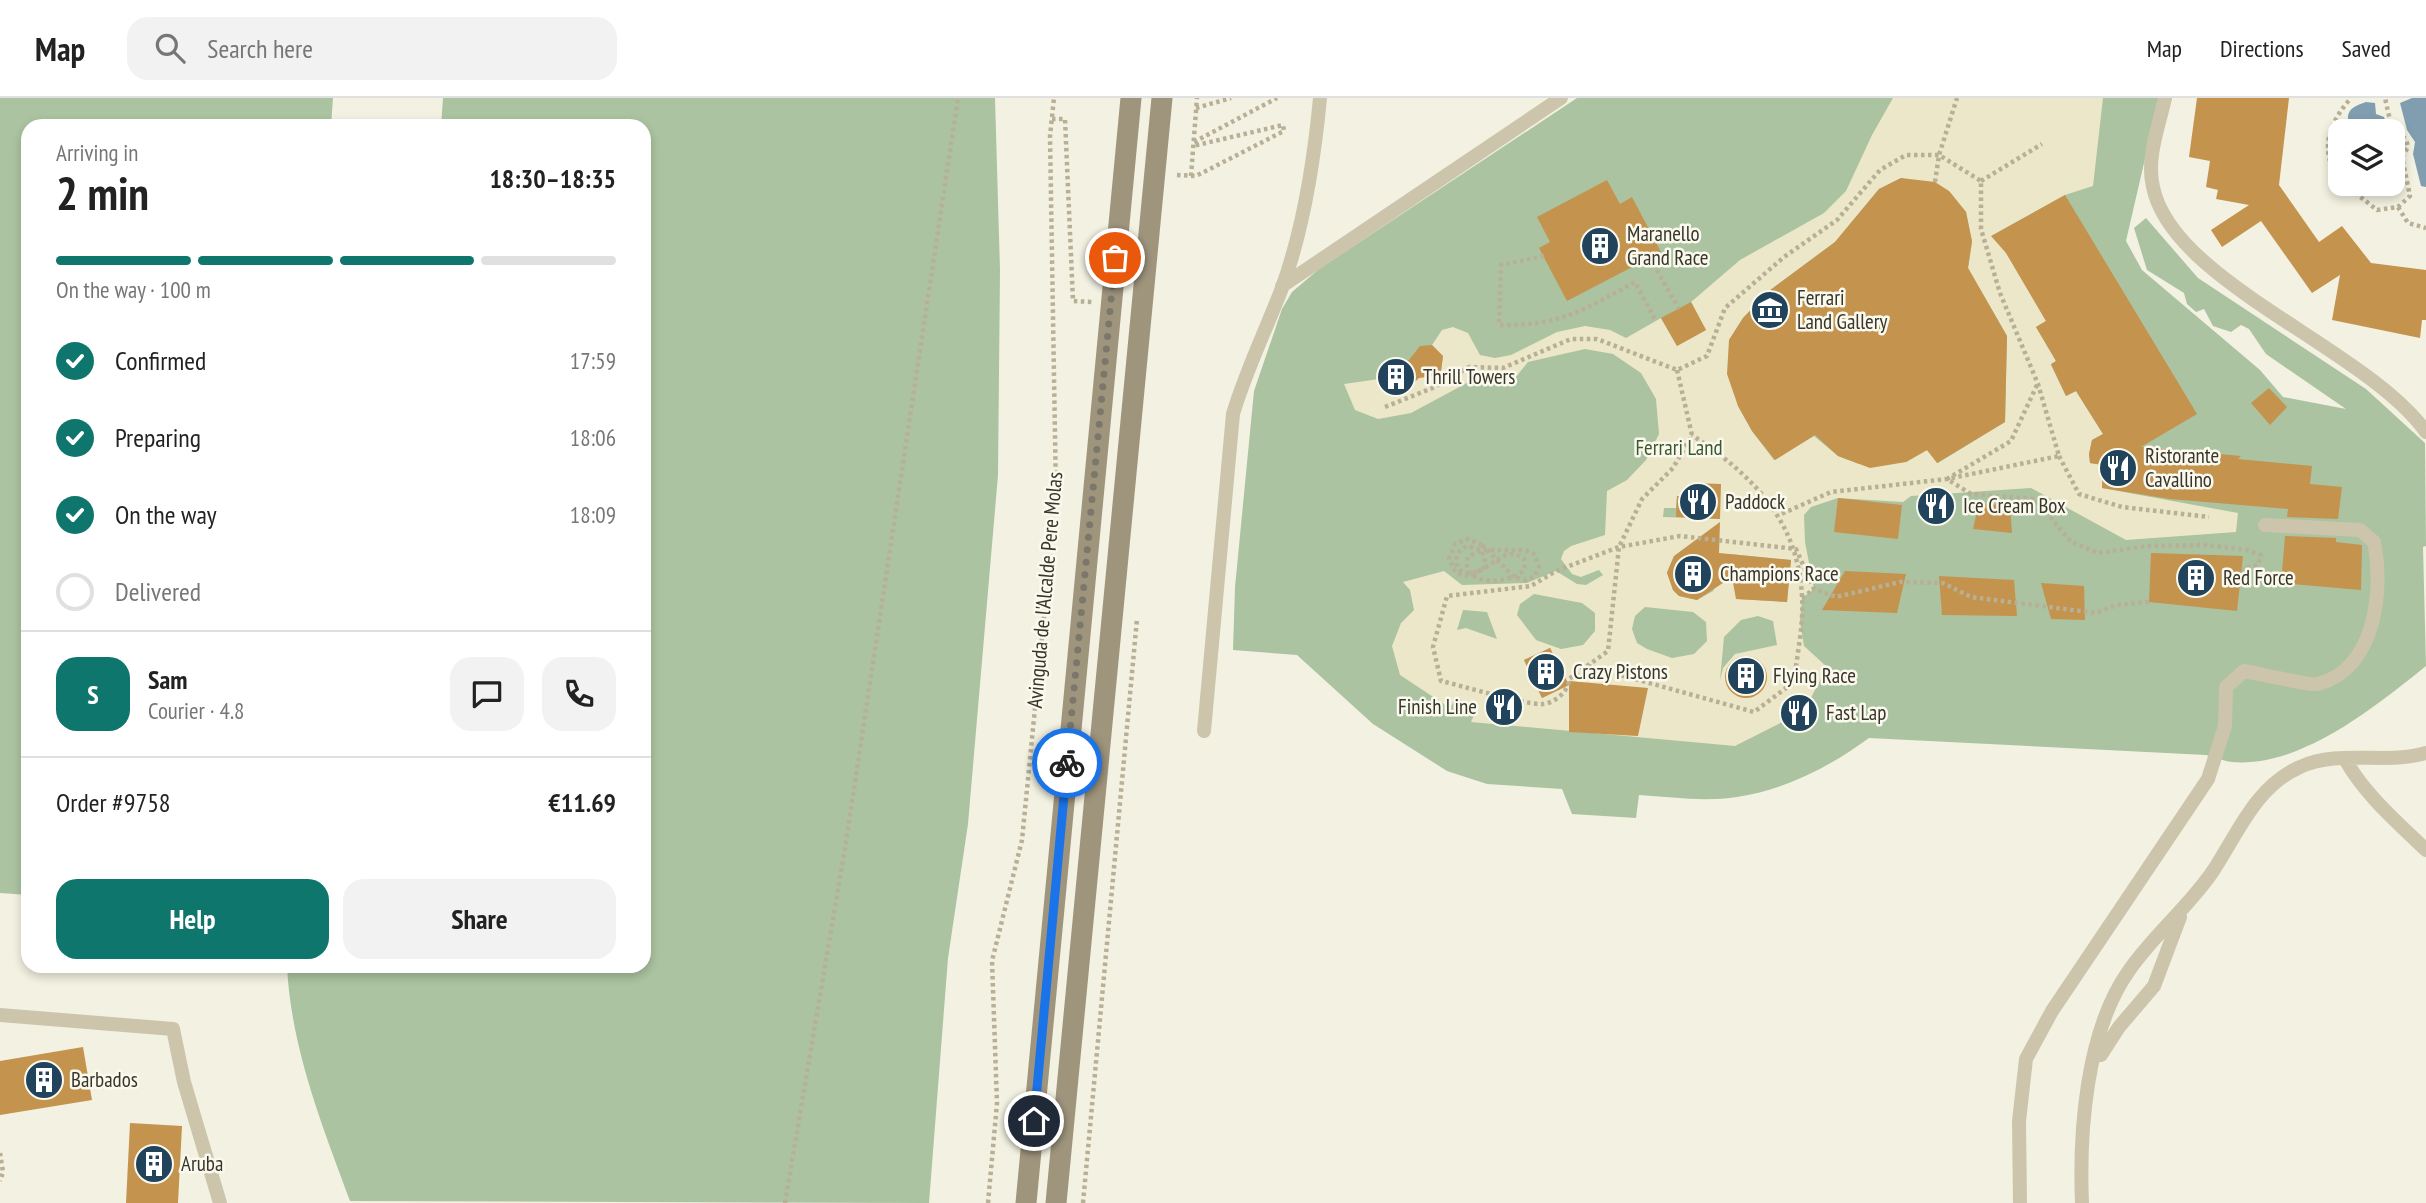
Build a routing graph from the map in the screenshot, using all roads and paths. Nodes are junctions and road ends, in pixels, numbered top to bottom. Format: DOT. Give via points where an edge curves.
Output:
graph roads {
  1 [pos="958,98"];
  2 [pos="1054,98"];
  3 [pos="1131,98"];
  4 [pos="1162,98"];
  5 [pos="1197,98"];
  6 [pos="1231,98"];
  7 [pos="1277,98"];
  8 [pos="1320,98"];
  9 [pos="1561,98"];
  10 [pos="1957,98"];
  11 [pos="2165,98"];
  12 [pos="2351,98"];
  13 [pos="2385,98"];
  14 [pos="1196,108"];
  15 [pos="1052,119"];
  16 [pos="2336,119"];
  17 [pos="2390,119"];
  18 [pos="2328,142"];
  19 [pos="1193,144"];
  20 [pos="2042,144"];
  21 [pos="1939,155"];
  22 [pos="2328,159"];
  23 [pos="2405,166"];
  24 [pos="1981,181"];
  25 [pos="1935,182"];
  26 [pos="2359,196"];
  27 [pos="2398,207"];
  28 [pos="2426,228"];
  29 [pos="1544,256"];
  30 [pos="1650,258"];
  31 [pos="1282,286"];
  32 [pos="1112,294"];
  33 [pos="1679,309"];
  34 [pos="1656,321"];
  35 [pos="1677,370"];
  36 [pos="2038,384"];
  37 [pos="1385,407"];
  38 [pos="2426,432"];
  39 [pos="1692,435"];
  40 [pos="2059,456"];
  41 [pos="1947,479"];
  42 [pos="1779,515"];
  43 [pos="2209,517"];
  44 [pos="2265,525"];
  45 [pos="1619,547"];
  46 [pos="1481,548"];
  47 [pos="1796,549"];
  48 [pos="1483,567"];
  49 [pos="2242,569"];
  50 [pos="1470,575"];
  51 [pos="1514,578"];
  52 [pos="1814,589"];
  53 [pos="1802,598"];
  54 [pos="2149,602"];
  55 [pos="1138,605"];
  56 [pos="1587,666"];
  57 [pos="1204,731"];
  58 [pos="2426,753"];
  59 [pos="2345,759"];
  60 [pos="2426,850"];
  61 [pos="2184,908"];
  62 [pos="0,1015"];
  63 [pos="2092,1076"];
  64 [pos="0,1153"];
  65 [pos="0,1181"];
  66 [pos="220,1201"];
  67 [pos="785,1203"];
  68 [pos="988,1203"];
  69 [pos="1026,1203"];
  70 [pos="1056,1203"];
  71 [pos="1083,1203"];
  72 [pos="2020,1203"];
  73 [pos="2082,1203"];
  1 -- 67 [label="path" via="846,842"];
  2 -- 15 [label="path, Avinguda de l'Alcalde Pere Molas"];
  3 -- 32 [label="street, Avinguda de l'Alcalde Pere Molas"];
  4 -- 70 [label="street"];
  5 -- 14 [label="path"];
  6 -- 14 [label="path"];
  7 -- 19 [label="path"];
  8 -- 31 [label="lane" via="1314,169"];
  9 -- 31 [label="lane"];
  10 -- 21 [label="path"];
  11 -- 38 [label="lane" via="2151,157 2152,187 2163,215 2215,273 2330,347 2415,417"];
  12 -- 16 [label="path"];
  13 -- 17 [label="path"];
  14 -- 19 [label="path"];
  15 -- 32 [label="path" via="1065,119 1073,300"];
  15 -- 68 [label="path, Avinguda de l'Alcalde Pere Molas" via="1056,495 1022,840 992,961 997,1103"];
  18 -- 22 [label="path"];
  19 -- 19 [label="path" via="1283,125 1284,131 1193,176"];
  20 -- 24 [label="path"];
  21 -- 24 [label="path"];
  21 -- 25 [label="path"];
  21 -- 35 [label="path" via="1906,155 1880,170 1837,219 1725,308 1707,356"];
  23 -- 27 [label="path" via="2410,196"];
  24 -- 36 [label="path" via="1981,229 2000,293"];
  26 -- 27 [label="path" via="2377,210"];
  27 -- 28 [label="path" via="2408,223"];
  29 -- 34 [label="path" via="1501,265 1499,325 1535,325 1573,316 1635,282"];
  30 -- 33 [label="path"];
  31 -- 57 [label="lane" via="1245,372 1233,414"];
  32 -- 69 [label="street, Avinguda de l'Alcalde Pere Molas"];
  35 -- 37 [label="path" via="1597,339 1571,339 1503,368 1469,367"];
  35 -- 39 [label="path"];
  36 -- 40 [label="path"];
  36 -- 41 [label="path" via="2011,441"];
  39 -- 42 [label="path" via="1730,461"];
  39 -- 45 [label="path" via="1674,468 1642,499"];
  40 -- 41 [label="path"];
  40 -- 43 [label="path" via="2079,495 2122,508"];
  41 -- 42 [label="path" via="1831,492"];
  41 -- 49 [label="path" via="1971,494 2035,499 2071,542 2098,553 2207,545 2261,555 2258,565"];
  42 -- 47 [label="path"];
  44 -- 72 [label="lane" via="2360,530 2374,542 2379,591 2364,647 2348,670 2315,685 2244,671 2226,687 2225,726 2208,779 2052,1012 2026,1059 2019,1121"];
  45 -- 47 [label="path" via="1680,536"];
  45 -- 56 [label="path" via="1608,651"];
  45 -- 56 [label="path" via="1531,586 1447,596 1433,647 1441,681 1543,705 1560,697 1569,680"];
  46 -- 48 [label="path"];
  46 -- 50 [label="path" via="1468,557"];
  46 -- 50 [label="path" via="1472,539 1463,539 1451,551 1454,570"];
  46 -- 51 [label="path, bridge"];
  46 -- 51 [label="path" via="1534,554 1539,566 1535,576"];
  47 -- 52 [label="path"];
  47 -- 53 [label="path"];
  48 -- 50 [label="path"];
  48 -- 51 [label="path" via="1517,554 1524,559 1525,568"];
  50 -- 51 [label="path" via="1479,580"];
  52 -- 53 [label="path"];
  52 -- 54 [label="path" via="1836,597 1900,582 1943,583 1971,597 2096,613 2116,605"];
  53 -- 56 [label="path" via="1794,682 1754,712"];
  55 -- 71 [label="path"];
  58 -- 59 [label="lane"];
  59 -- 60 [label="lane"];
  59 -- 61 [label="lane" via="2300,767 2262,794"];
  61 -- 63 [label="lane" via="2154,986 2107,1042"];
  61 -- 63 [label="lane" via="2126,975 2102,1031"];
  62 -- 66 [label="lane" via="173,1029"];
  63 -- 73 [label="lane" via="2082,1138"];
  64 -- 65 [label="path"];
}
